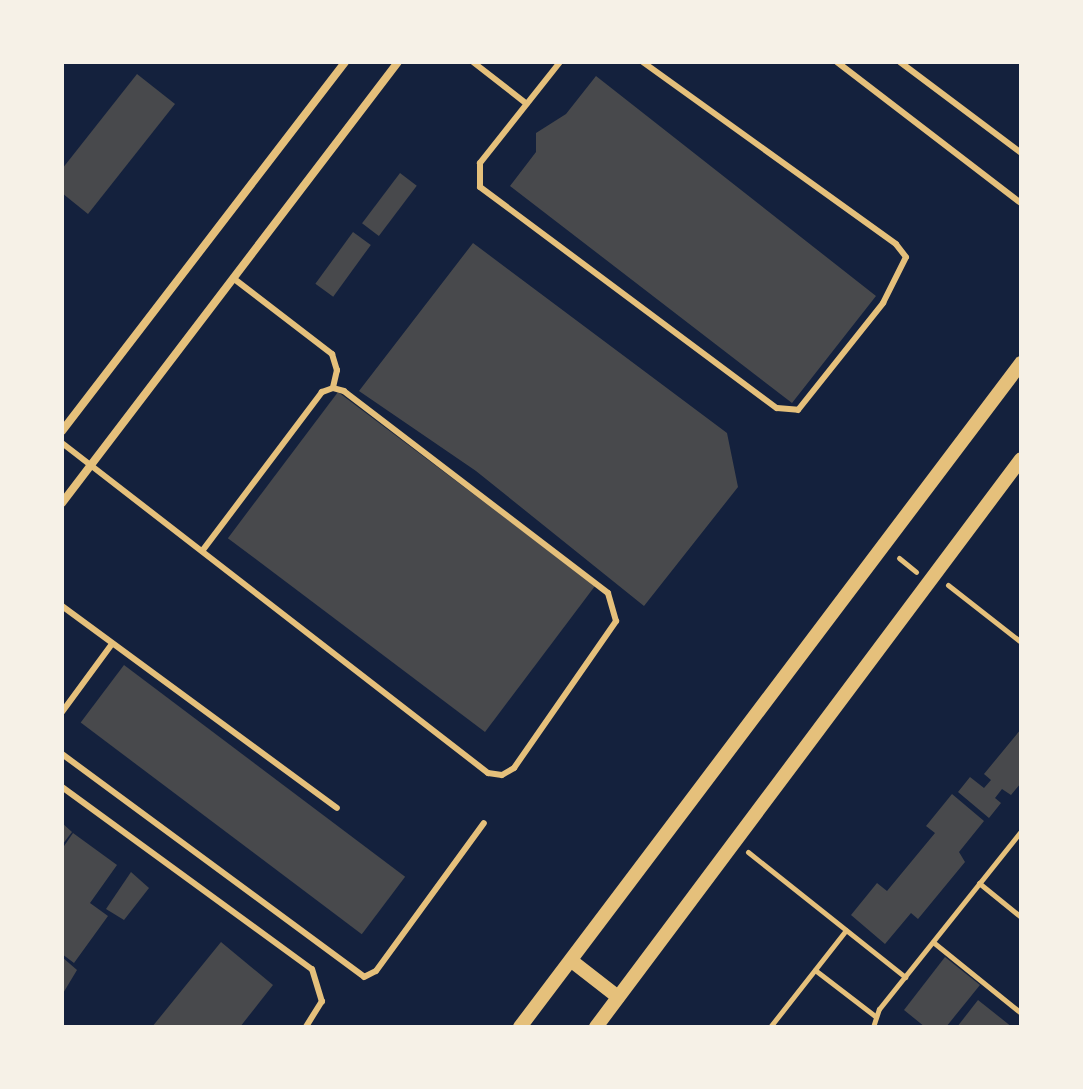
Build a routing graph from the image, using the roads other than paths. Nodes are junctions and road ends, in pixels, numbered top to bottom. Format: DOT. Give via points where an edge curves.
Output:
graph roads {
  1 [pos="345,62"];
  2 [pos="398,62"];
  3 [pos="473,62"];
  4 [pos="560,62"];
  5 [pos="643,62"];
  6 [pos="837,62"];
  7 [pos="900,62"];
  8 [pos="527,104"];
  9 [pos="1021,153"];
  10 [pos="1021,203"];
  11 [pos="233,278"];
  12 [pos="1021,363"];
  13 [pos="333,388"];
  14 [pos="62,431"];
  15 [pos="62,443"];
  16 [pos="1021,459"];
  17 [pos="91,466"];
  18 [pos="66,491"];
  19 [pos="62,503"];
  20 [pos="202,551"];
  21 [pos="62,606"];
  22 [pos="112,644"];
  23 [pos="62,712"];
  24 [pos="62,754"];
  25 [pos="62,787"];
  26 [pos="337,808"];
  27 [pos="484,823"];
  28 [pos="573,962"];
  29 [pos="618,997"];
  30 [pos="306,1027"];
  31 [pos="520,1027"];
  32 [pos="596,1027"];
  1 -- 14 [label="street"];
  2 -- 11 [label="street"];
  3 -- 8 [label="lane"];
  4 -- 8 [label="lane"];
  5 -- 8 [label="lane" via="902,249 906,257 883,303 798,410 777,408 480,187 480,163"];
  6 -- 10 [label="lane"];
  7 -- 9 [label="lane"];
  11 -- 13 [label="lane" via="332,354 337,370"];
  11 -- 17 [label="street"];
  12 -- 28 [label="street"];
  13 -- 20 [label="lane" via="322,392"];
  13 -- 20 [label="lane" via="344,391 614,601 613,630 514,768 502,775 488,773"];
  15 -- 17 [label="lane"];
  16 -- 29 [label="street"];
  17 -- 18 [label="street"];
  17 -- 20 [label="lane"];
  18 -- 19 [label="street"];
  21 -- 22 [label="lane"];
  22 -- 23 [label="lane"];
  22 -- 26 [label="lane"];
  24 -- 27 [label="lane" via="364,977 376,971"];
  25 -- 30 [label="lane" via="312,969 322,1001"];
  28 -- 29 [label="street"];
  28 -- 31 [label="street"];
  29 -- 32 [label="street"];
}
